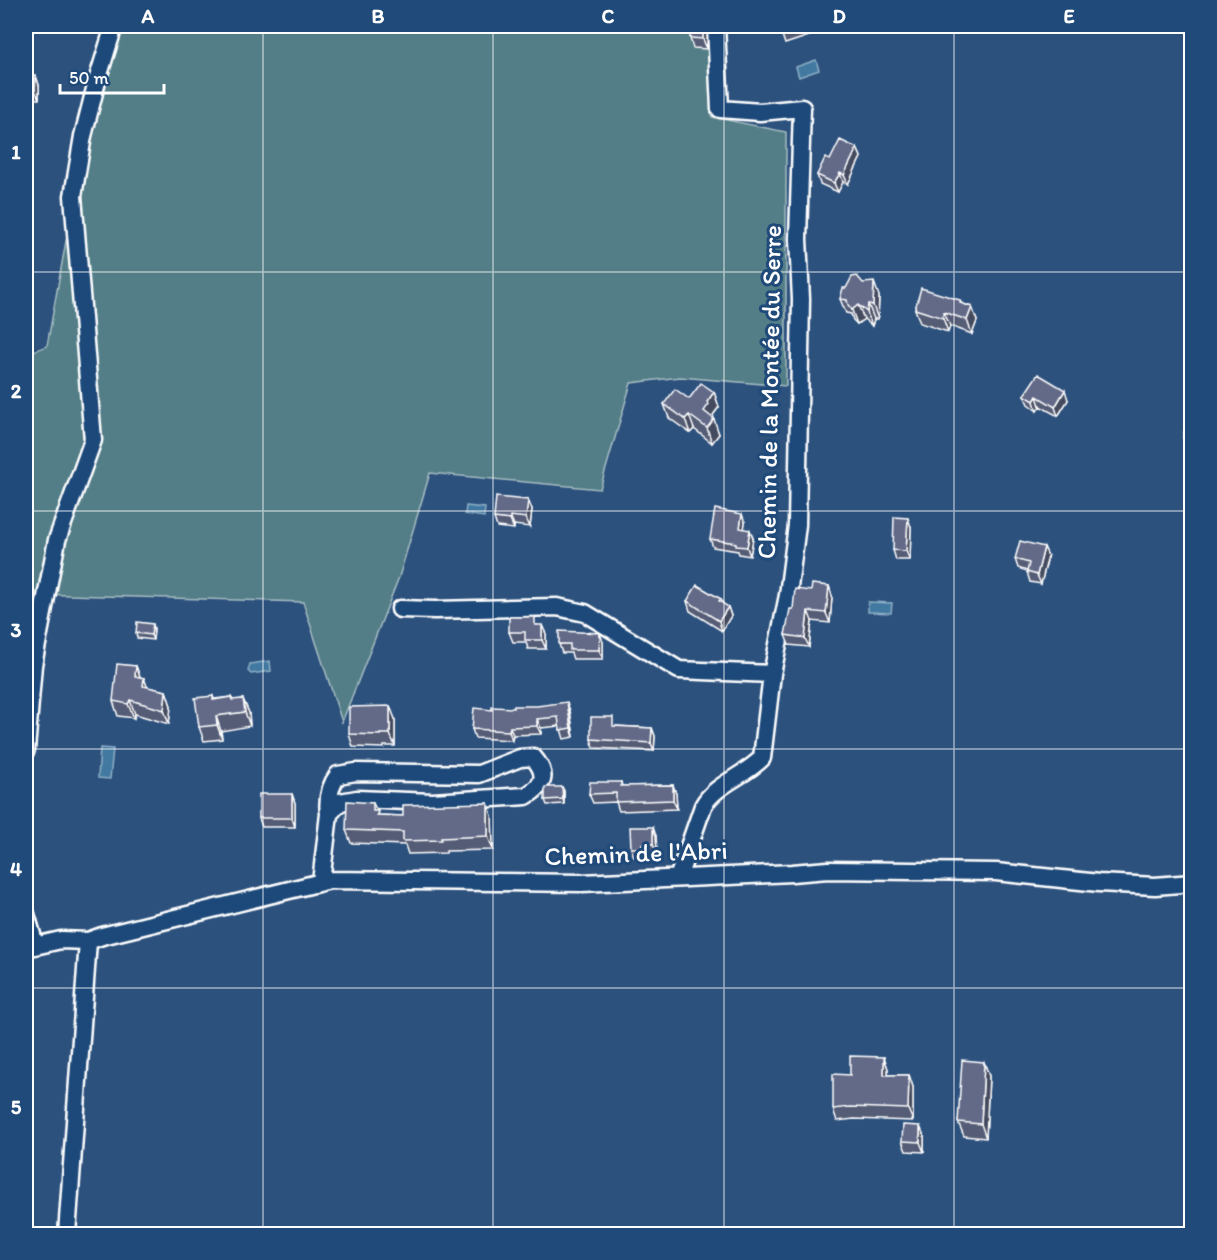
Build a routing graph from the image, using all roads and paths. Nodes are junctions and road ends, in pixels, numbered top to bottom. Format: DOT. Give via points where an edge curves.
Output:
graph roads {
  1 [pos="114,26"];
  2 [pos="716,26"];
  3 [pos="400,609"];
  4 [pos="772,674"];
  5 [pos="26,750"];
  6 [pos="329,814"];
  7 [pos="678,878"];
  8 [pos="321,882"];
  9 [pos="1191,883"];
  10 [pos="26,914"];
  11 [pos="88,941"];
  12 [pos="30,946"];
  13 [pos="67,1234"];
  1 -- 5 [label="street" via="83,136 74,196 93,440 57,540 33,664"];
  2 -- 4 [label="street, Chemin de la Montée du Serre" via="720,109 760,112 802,108 797,525"];
  3 -- 4 [label="street" via="558,607 585,613 680,670"];
  4 -- 7 [label="street, Chemin de la Montée du Serre" via="762,758 708,796"];
  6 -- 6 [label="street" via="340,802 357,799 433,802 526,796 538,789 543,775 533,757 479,774 338,775 331,784"];
  6 -- 8 [label="street"];
  7 -- 8 [label="street, Chemin de l'Abri" via="582,883"];
  7 -- 9 [label="street, Chemin de l'Abri" via="828,870 996,872 1155,886"];
  8 -- 11 [label="street, Chemin de l'Abri"];
  10 -- 12 [label="street"];
  11 -- 12 [label="street, Chemin de l'Abri" via="61,940"];
  11 -- 13 [label="street"];
}
